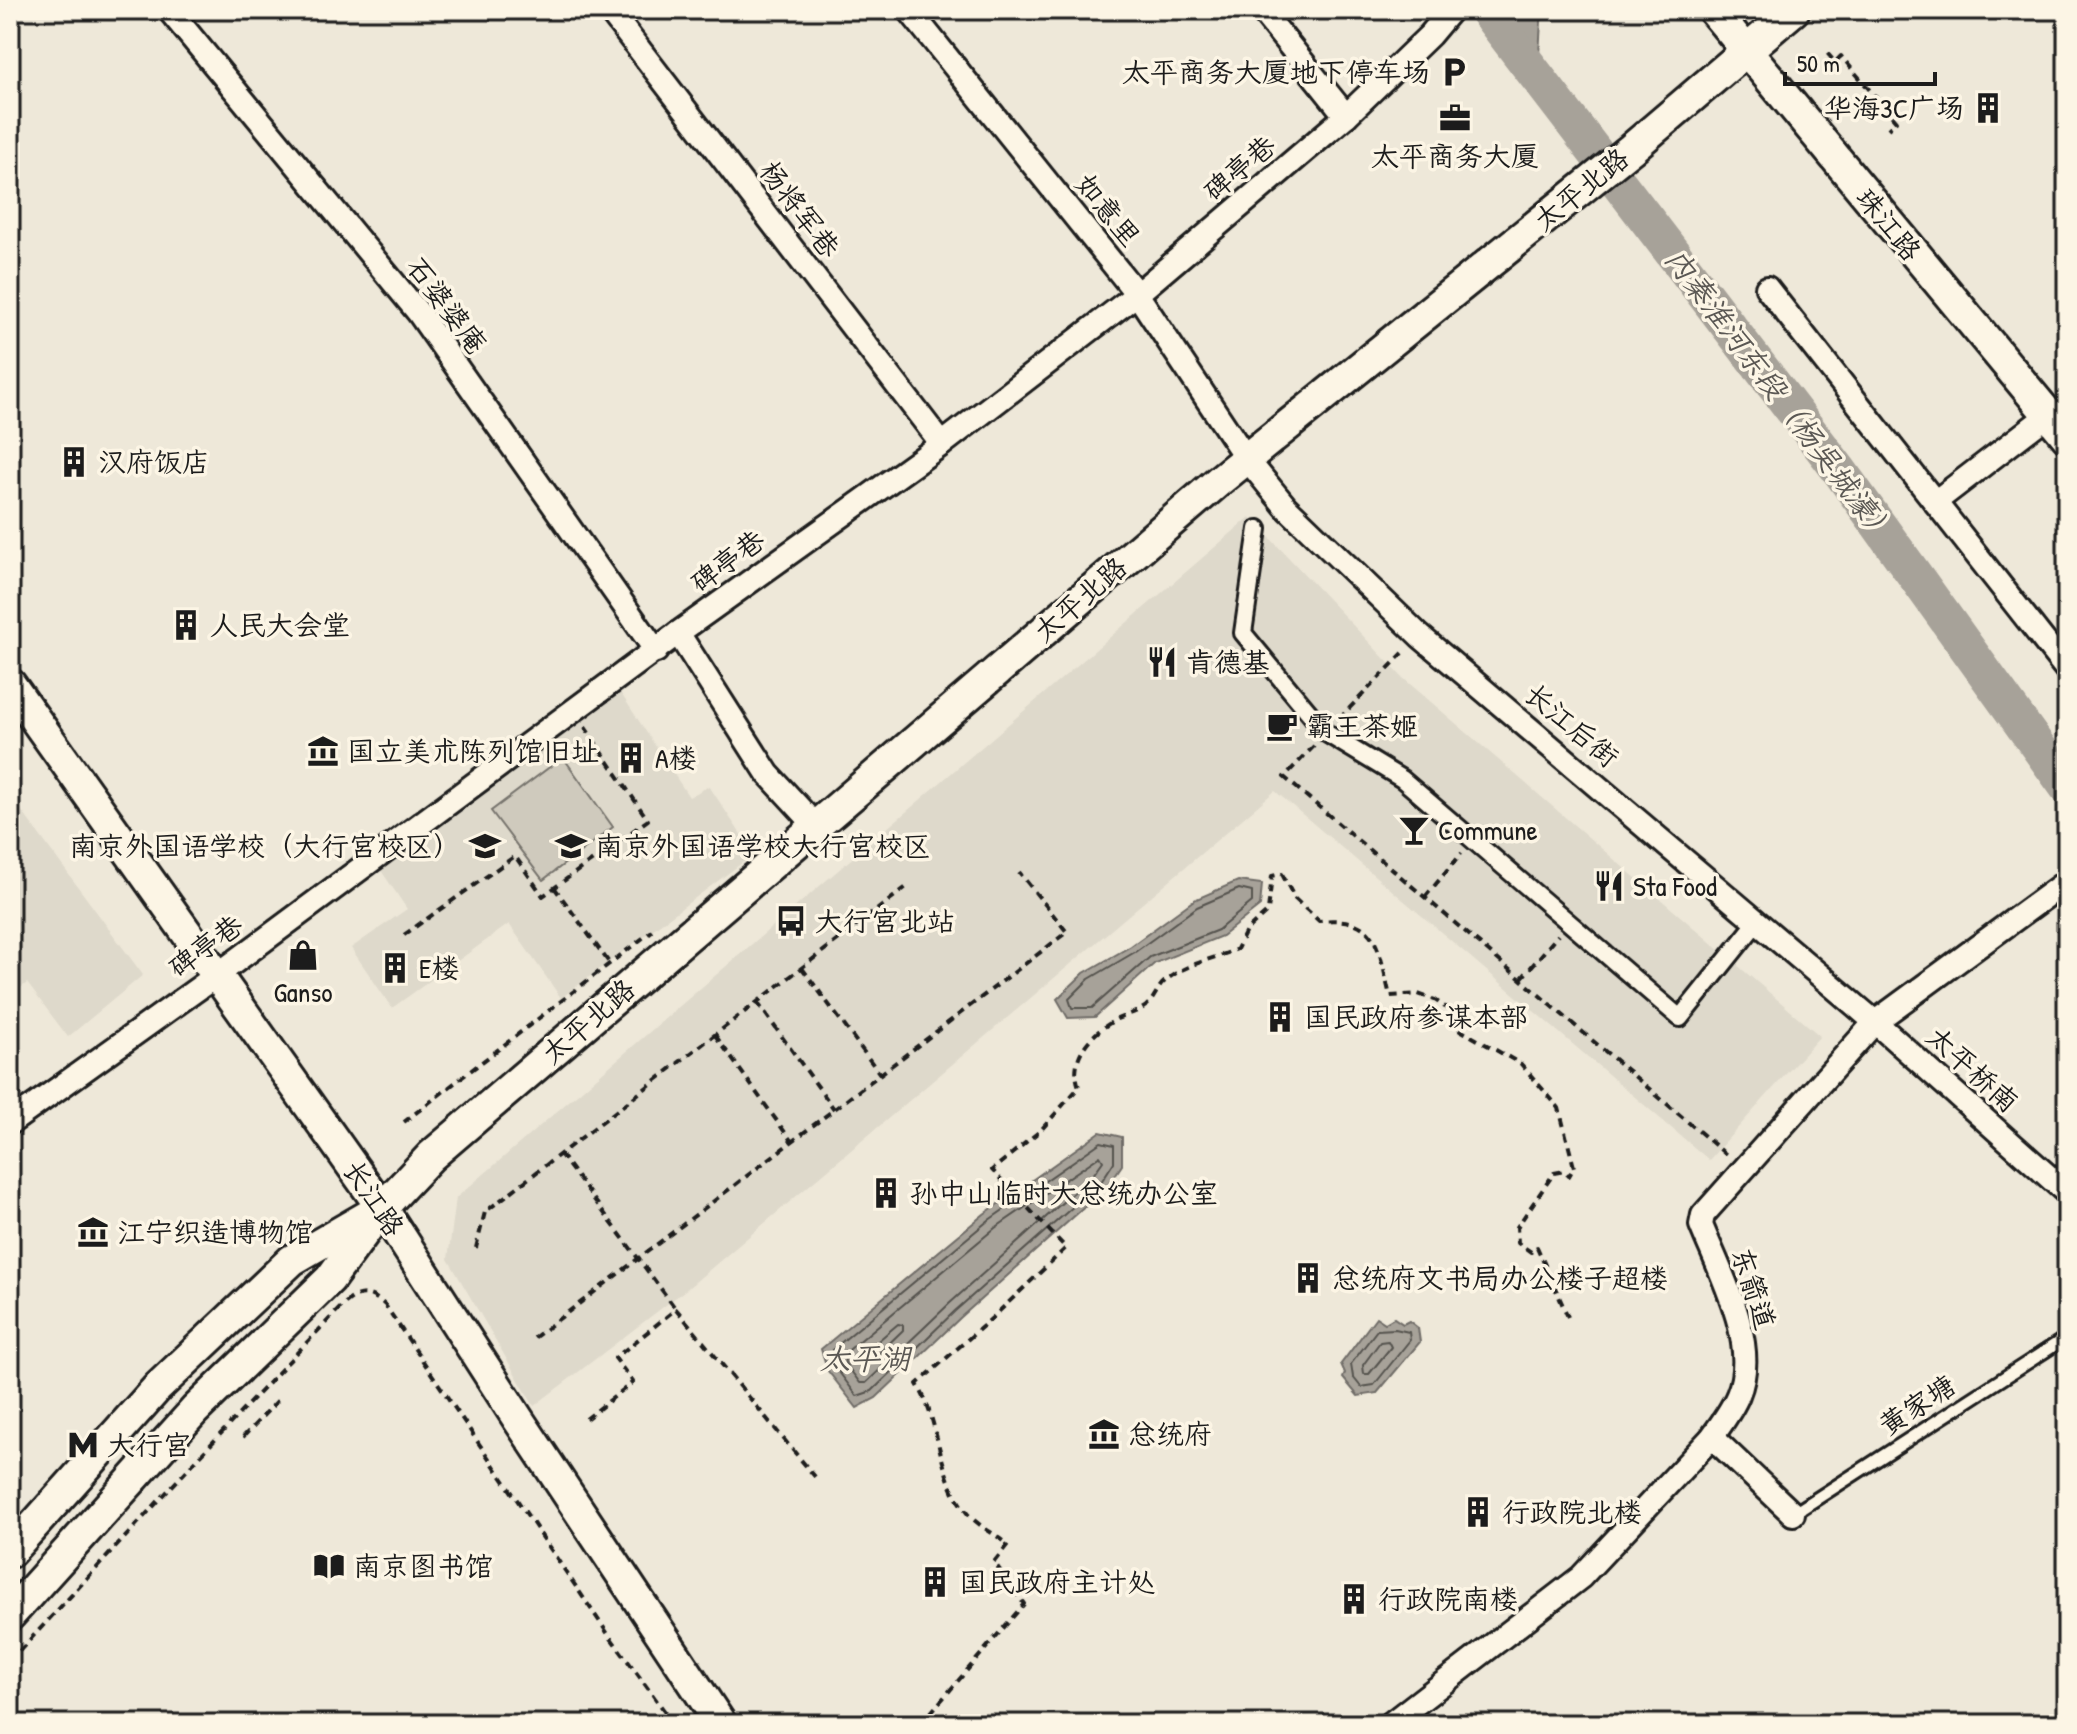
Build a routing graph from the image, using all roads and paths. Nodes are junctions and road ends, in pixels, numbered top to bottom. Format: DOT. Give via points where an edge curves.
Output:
graph roads {
  1 [pos="169,10"];
  2 [pos="609,10"];
  3 [pos="909,10"];
  4 [pos="1261,10"];
  5 [pos="1713,10"];
  6 [pos="1794,10"];
  7 [pos="1451,12"];
  8 [pos="1747,50"];
  9 [pos="1827,53"];
  10 [pos="1835,62"];
  11 [pos="1827,70"];
  12 [pos="1346,116"];
  13 [pos="1888,129"];
  14 [pos="1767,288"];
  15 [pos="1137,294"];
  16 [pos="2057,426"];
  17 [pos="942,444"];
  18 [pos="1246,458"];
  19 [pos="1935,502"];
  20 [pos="1258,529"];
  21 [pos="678,633"];
  22 [pos="1420,636"];
  23 [pos="656,651"];
  24 [pos="2067,670"];
  25 [pos="10,684"];
  26 [pos="579,718"];
  27 [pos="1326,733"];
  28 [pos="815,825"];
  29 [pos="1473,840"];
  30 [pos="1019,872"];
  31 [pos="2067,881"];
  32 [pos="909,885"];
  33 [pos="554,887"];
  34 [pos="1425,897"];
  35 [pos="1757,922"];
  36 [pos="1569,923"];
  37 [pos="660,925"];
  38 [pos="404,935"];
  39 [pos="610,964"];
  40 [pos="802,968"];
  41 [pos="217,975"];
  42 [pos="1521,979"];
  43 [pos="757,1002"];
  44 [pos="1875,1022"];
  45 [pos="715,1035"];
  46 [pos="880,1074"];
  47 [pos="834,1109"];
  48 [pos="404,1122"];
  49 [pos="10,1123"];
  50 [pos="792,1142"];
  51 [pos="560,1154"];
  52 [pos="1743,1168"];
  53 [pos="2067,1193"];
  54 [pos="382,1208"];
  55 [pos="476,1248"];
  56 [pos="638,1259"];
  57 [pos="676,1309"];
  58 [pos="1568,1317"];
  59 [pos="2067,1337"];
  60 [pos="534,1338"];
  61 [pos="280,1398"];
  62 [pos="586,1419"];
  63 [pos="243,1437"];
  64 [pos="1712,1437"];
  65 [pos="816,1478"];
  66 [pos="1793,1514"];
  67 [pos="10,1552"];
  68 [pos="10,1615"];
  69 [pos="10,1661"];
  70 [pos="674,1724"];
  71 [pos="721,1724"];
  72 [pos="921,1724"];
  73 [pos="1390,1724"];
  1 -- 23 [label="street, 石婆婆庵" via="418,312"];
  2 -- 17 [label="street, 杨将军巷"];
  3 -- 15 [label="street, 如意里"];
  4 -- 12 [label="street"];
  5 -- 8 [label="main road, 珠江路"];
  6 -- 8 [label="main road, 太平北路"];
  7 -- 12 [label="street, 碑亭巷"];
  8 -- 16 [label="main road, 珠江路"];
  8 -- 18 [label="main road, 太平北路"];
  9 -- 10 [label="path"];
  10 -- 11 [label="path"];
  10 -- 13 [label="path" via="1841,56 1896,121"];
  12 -- 15 [label="street, 碑亭巷"];
  14 -- 19 [label="street"];
  15 -- 17 [label="street, 碑亭巷"];
  15 -- 18 [label="street, 如意里"];
  16 -- 19 [label="street"];
  17 -- 21 [label="street, 碑亭巷"];
  18 -- 22 [label="street, 长江后街" via="1286,507"];
  18 -- 28 [label="main road, 太平北路"];
  19 -- 24 [label="street"];
  20 -- 27 [label="street" via="1243,633"];
  21 -- 23 [label="street, 碑亭巷"];
  21 -- 28 [label="street" via="768,774"];
  22 -- 27 [label="path"];
  22 -- 35 [label="street, 长江后街"];
  23 -- 41 [label="street, 碑亭巷"];
  25 -- 41 [label="main road, 长江路"];
  26 -- 33 [label="path" via="648,820"];
  27 -- 29 [label="street" via="1402,779"];
  27 -- 34 [label="path" via="1284,777"];
  28 -- 54 [label="main road, 太平北路" via="431,1156"];
  29 -- 34 [label="path"];
  29 -- 36 [label="street"];
  30 -- 46 [label="path" via="1067,932"];
  31 -- 44 [label="street, 东箭道"];
  32 -- 40 [label="path"];
  33 -- 38 [label="path" via="543,896 515,856"];
  33 -- 39 [label="path"];
  34 -- 42 [label="path"];
  35 -- 36 [label="street" via="1680,1018"];
  35 -- 44 [label="street, 长江后街"];
  36 -- 42 [label="path"];
  37 -- 39 [label="path"];
  39 -- 48 [label="path"];
  40 -- 43 [label="path"];
  40 -- 46 [label="path"];
  41 -- 49 [label="street, 碑亭巷"];
  41 -- 54 [label="main road, 长江路"];
  42 -- 52 [label="path"];
  43 -- 45 [label="path"];
  43 -- 47 [label="path"];
  44 -- 52 [label="street, 东箭道"];
  44 -- 53 [label="street, 太平桥南"];
  45 -- 50 [label="path"];
  45 -- 51 [label="path"];
  46 -- 47 [label="path"];
  47 -- 50 [label="path"];
  50 -- 56 [label="path"];
  51 -- 55 [label="path" via="485,1212"];
  51 -- 56 [label="path"];
  52 -- 64 [label="street, 东箭道" via="1703,1215 1701,1225 1743,1340 1739,1395"];
  54 -- 67 [label="main road, 太平北路" via="292,1260 158,1387"];
  54 -- 68 [label="main road, 太平北路" via="330,1279 195,1410"];
  54 -- 71 [label="main road, 长江路"];
  56 -- 57 [label="path"];
  56 -- 60 [label="path"];
  57 -- 62 [label="path" via="615,1358 633,1382"];
  57 -- 65 [label="path"];
  58 -- 72 [label="path" via="1537,1247 1531,1252 1518,1243 1517,1227 1554,1173 1569,1176 1574,1167 1559,1108 1521,1064 1460,1030 1449,1010 1435,1000 1418,994 1390,996 1376,942 1362,926 1339,919 1319,921 1295,899 1282,874 1272,876 1268,911 1246,931 1237,949 1186,966 1162,983 1147,1006 1113,1021 1090,1040 1076,1058 1079,1087 1041,1130 992,1170 1066,1248 917,1384 954,1488 968,1514 1008,1544 994,1562 1024,1604"];
  59 -- 66 [label="lane, 黄家塘"];
  61 -- 63 [label="path"];
  64 -- 66 [label="street"];
  64 -- 73 [label="street, 东箭道" via="1581,1577"];
  69 -- 70 [label="path" via="235,1416 342,1306 363,1293 385,1305"];
}
